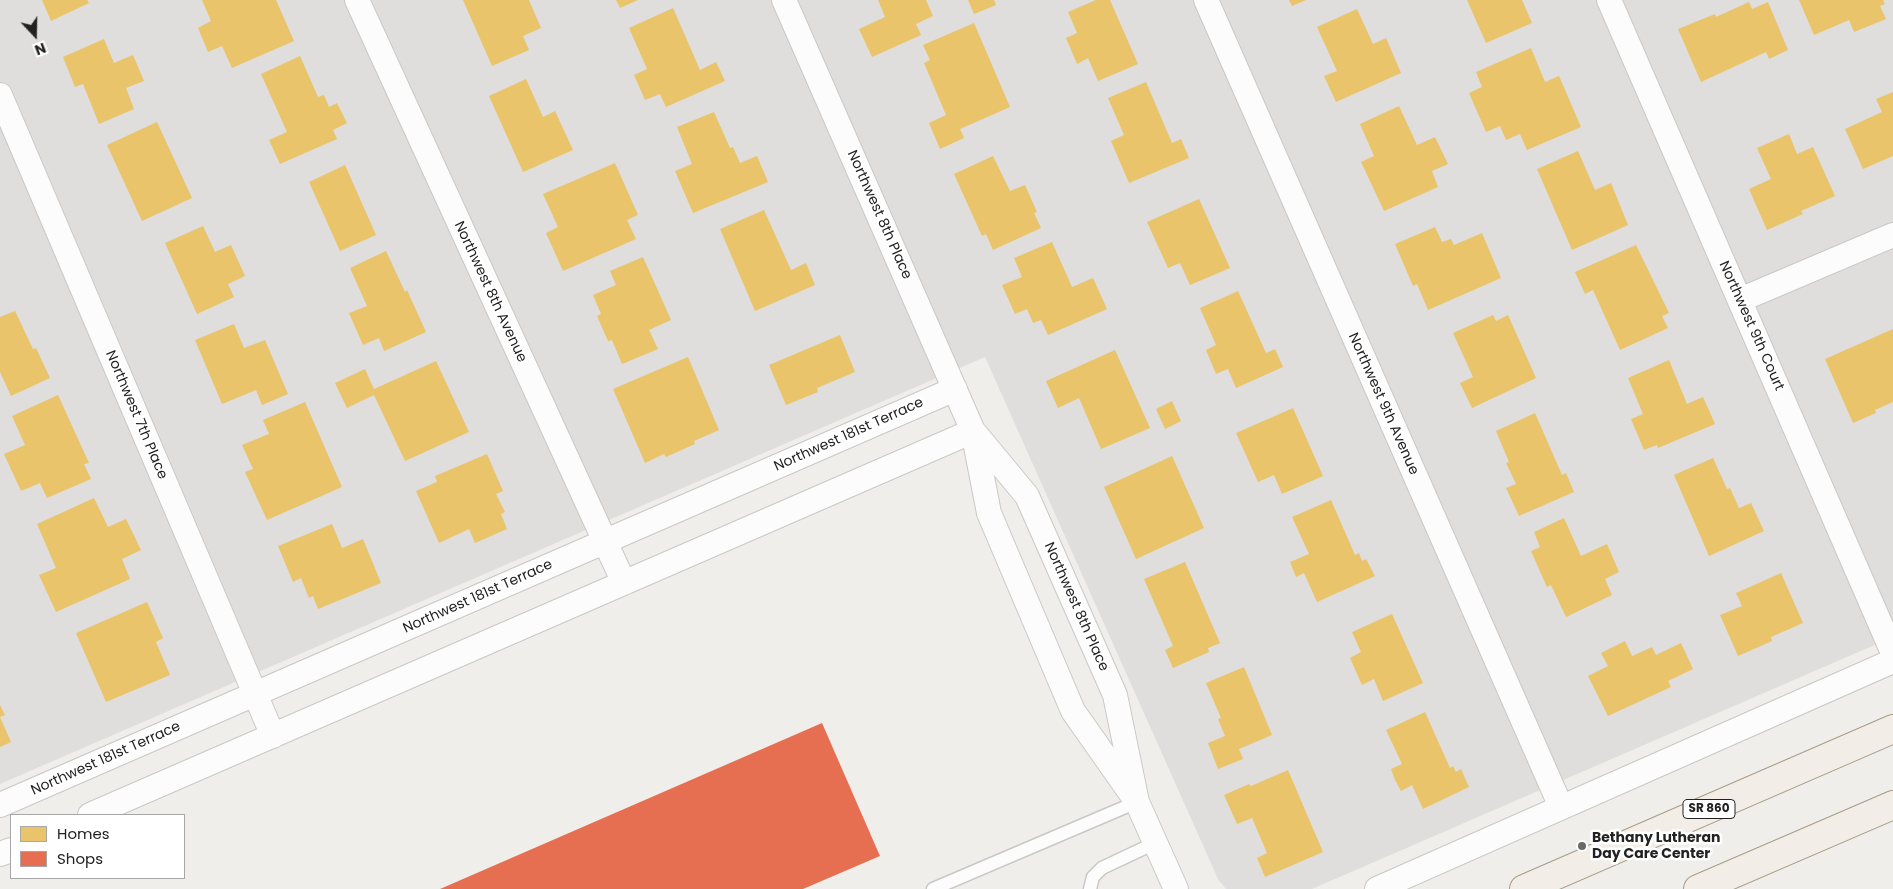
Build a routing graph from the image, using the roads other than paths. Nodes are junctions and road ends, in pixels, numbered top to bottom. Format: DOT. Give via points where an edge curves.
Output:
graph roads {
  1 [pos="357,0"];
  2 [pos="784,0"];
  3 [pos="1206,0"];
  4 [pos="1609,0"];
  5 [pos="0,95"];
  6 [pos="1893,235"];
  7 [pos="1740,300"];
  8 [pos="955,389"];
  9 [pos="973,431"];
  10 [pos="605,542"];
  11 [pos="624,583"];
  12 [pos="1893,653"];
  13 [pos="1893,661"];
  14 [pos="255,694"];
  15 [pos="1893,729"];
  16 [pos="273,736"];
  17 [pos="1138,802"];
  18 [pos="0,805"];
  19 [pos="1893,805"];
  20 [pos="1561,807"];
  21 [pos="92,814"];
  22 [pos="1155,843"];
  23 [pos="933,889"];
  24 [pos="1090,889"];
  25 [pos="1176,889"];
  26 [pos="1377,889"];
  27 [pos="1524,889"];
  28 [pos="1698,889"];
  1 -- 10 [label="street, Northwest 8th Avenue"];
  2 -- 8 [label="street, Northwest 8th Place"];
  3 -- 20 [label="street, Northwest 9th Avenue"];
  4 -- 7 [label="street, Northwest 9th Court"];
  5 -- 14 [label="street, Northwest 7th Place"];
  6 -- 7 [label="street"];
  7 -- 12 [label="street, Northwest 9th Court"];
  8 -- 9 [label="street, Northwest 8th Place"];
  8 -- 10 [label="street, Northwest 181st Terrace"];
  9 -- 11 [label="street"];
  9 -- 17 [label="street, Northwest 8th Place" via="989,513 1073,711"];
  9 -- 17 [label="street, Northwest 8th Place" via="1027,496 1115,695"];
  10 -- 11 [label="street, Northwest 8th Avenue"];
  10 -- 14 [label="street, Northwest 181st Terrace"];
  11 -- 16 [label="street"];
  13 -- 20 [label="street"];
  14 -- 16 [label="street, Northwest 7th Place"];
  14 -- 18 [label="street, Northwest 181st Terrace"];
  15 -- 27 [label="main road, SR 860"];
  16 -- 21 [label="street"];
  17 -- 22 [label="street, Northwest 8th Place"];
  17 -- 23 [label="lane"];
  19 -- 28 [label="main road"];
  20 -- 26 [label="street"];
  22 -- 24 [label="lane" via="1102,868 1093,877"];
  22 -- 25 [label="street, Northwest 8th Place"];
}
